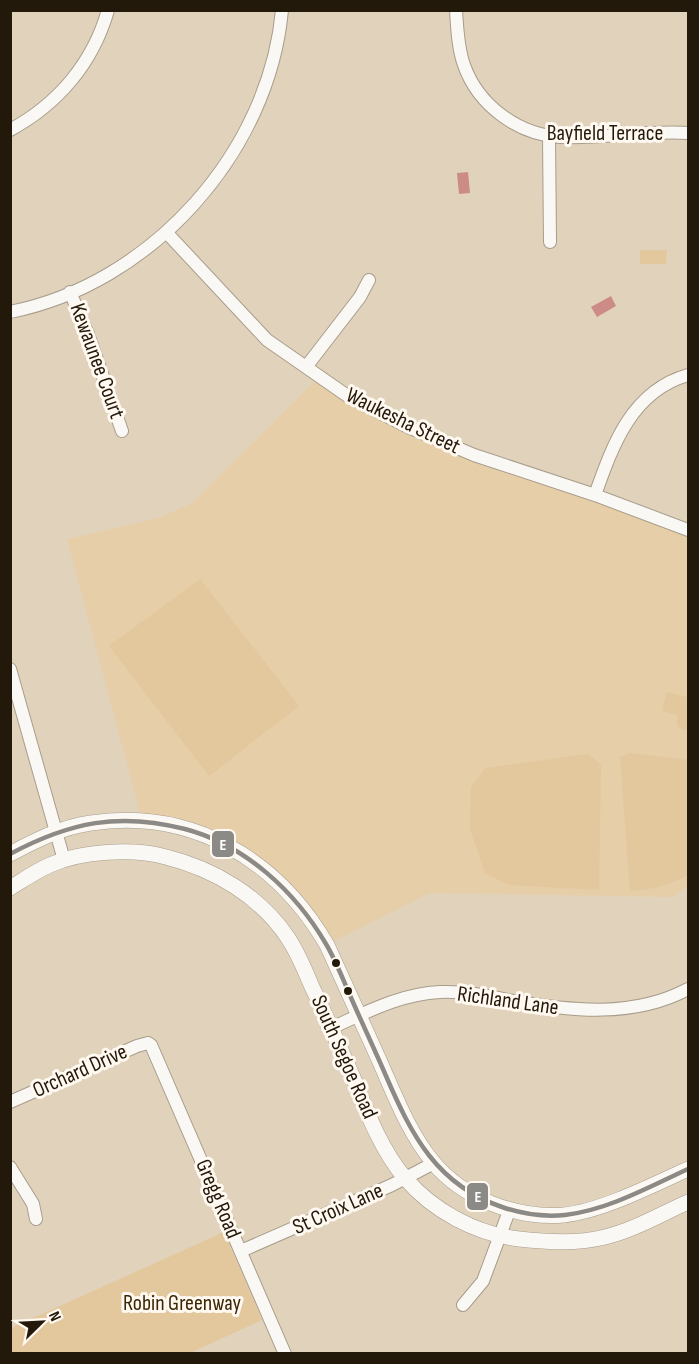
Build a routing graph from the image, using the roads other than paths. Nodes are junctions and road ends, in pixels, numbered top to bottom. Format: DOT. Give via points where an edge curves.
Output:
graph roads {
  1 [pos="108,10"];
  2 [pos="282,10"];
  3 [pos="456,10"];
  4 [pos="10,130"];
  5 [pos="688,133"];
  6 [pos="549,136"];
  7 [pos="166,232"];
  8 [pos="550,242"];
  9 [pos="369,280"];
  10 [pos="70,292"];
  11 [pos="10,312"];
  12 [pos="306,367"];
  13 [pos="688,375"];
  14 [pos="122,431"];
  15 [pos="595,495"];
  16 [pos="688,530"];
  17 [pos="10,669"];
  18 [pos="56,832"];
  19 [pos="10,854"];
  20 [pos="64,860"];
  21 [pos="10,888"];
  22 [pos="688,989"];
  23 [pos="359,1015"];
  24 [pos="331,1028"];
  25 [pos="151,1045"];
  26 [pos="10,1102"];
  27 [pos="434,1163"];
  28 [pos="10,1167"];
  29 [pos="688,1169"];
  30 [pos="405,1178"];
  31 [pos="688,1202"];
  32 [pos="510,1211"];
  33 [pos="36,1219"];
  34 [pos="501,1237"];
  35 [pos="241,1251"];
  36 [pos="463,1305"];
  37 [pos="285,1353"];
  1 -- 4 [label="street" via="97,41 71,82 29,120"];
  2 -- 7 [label="street" via="274,55 244,133 211,185"];
  3 -- 6 [label="street, Bayfield Terrace" via="462,62 481,96 512,123"];
  5 -- 6 [label="street, Bayfield Terrace"];
  6 -- 8 [label="street"];
  7 -- 10 [label="street" via="112,271"];
  7 -- 12 [label="street, Waukesha Street" via="267,340"];
  9 -- 12 [label="street"];
  10 -- 11 [label="street"];
  10 -- 14 [label="street, Kewaunee Court"];
  12 -- 15 [label="street, Waukesha Street" via="349,397 408,427 474,455"];
  13 -- 15 [label="street" via="653,392 639,404 612,448"];
  15 -- 16 [label="street, Waukesha Street"];
  17 -- 18 [label="street"];
  18 -- 19 [label="street, South Segoe Road"];
  18 -- 20 [label="street"];
  18 -- 23 [label="street, South Segoe Road" via="90,823 142,820 202,833 237,850 267,871 313,921"];
  20 -- 21 [label="street, South Segoe Road"];
  20 -- 24 [label="street, South Segoe Road" via="90,854 157,855 185,862 230,882 262,908 288,937"];
  22 -- 23 [label="street, Richland Lane" via="656,1002 584,1011 442,992 398,999"];
  23 -- 24 [label="street, Richland Lane"];
  23 -- 27 [label="street, South Segoe Road" via="399,1106"];
  24 -- 30 [label="street, South Segoe Road" via="367,1112"];
  25 -- 26 [label="street, Orchard Drive" via="137,1046"];
  25 -- 35 [label="street, Gregg Road"];
  27 -- 30 [label="street, St Croix Lane"];
  27 -- 32 [label="street, South Segoe Road" via="450,1179"];
  28 -- 33 [label="street" via="33,1204"];
  29 -- 32 [label="street, South Segoe Road" via="617,1200 565,1215"];
  30 -- 34 [label="street, South Segoe Road" via="445,1213"];
  30 -- 35 [label="street, St Croix Lane"];
  31 -- 34 [label="street, South Segoe Road" via="604,1237 573,1242"];
  32 -- 34 [label="street"];
  34 -- 36 [label="street" via="483,1281"];
  35 -- 37 [label="street, Gregg Road"];
}
